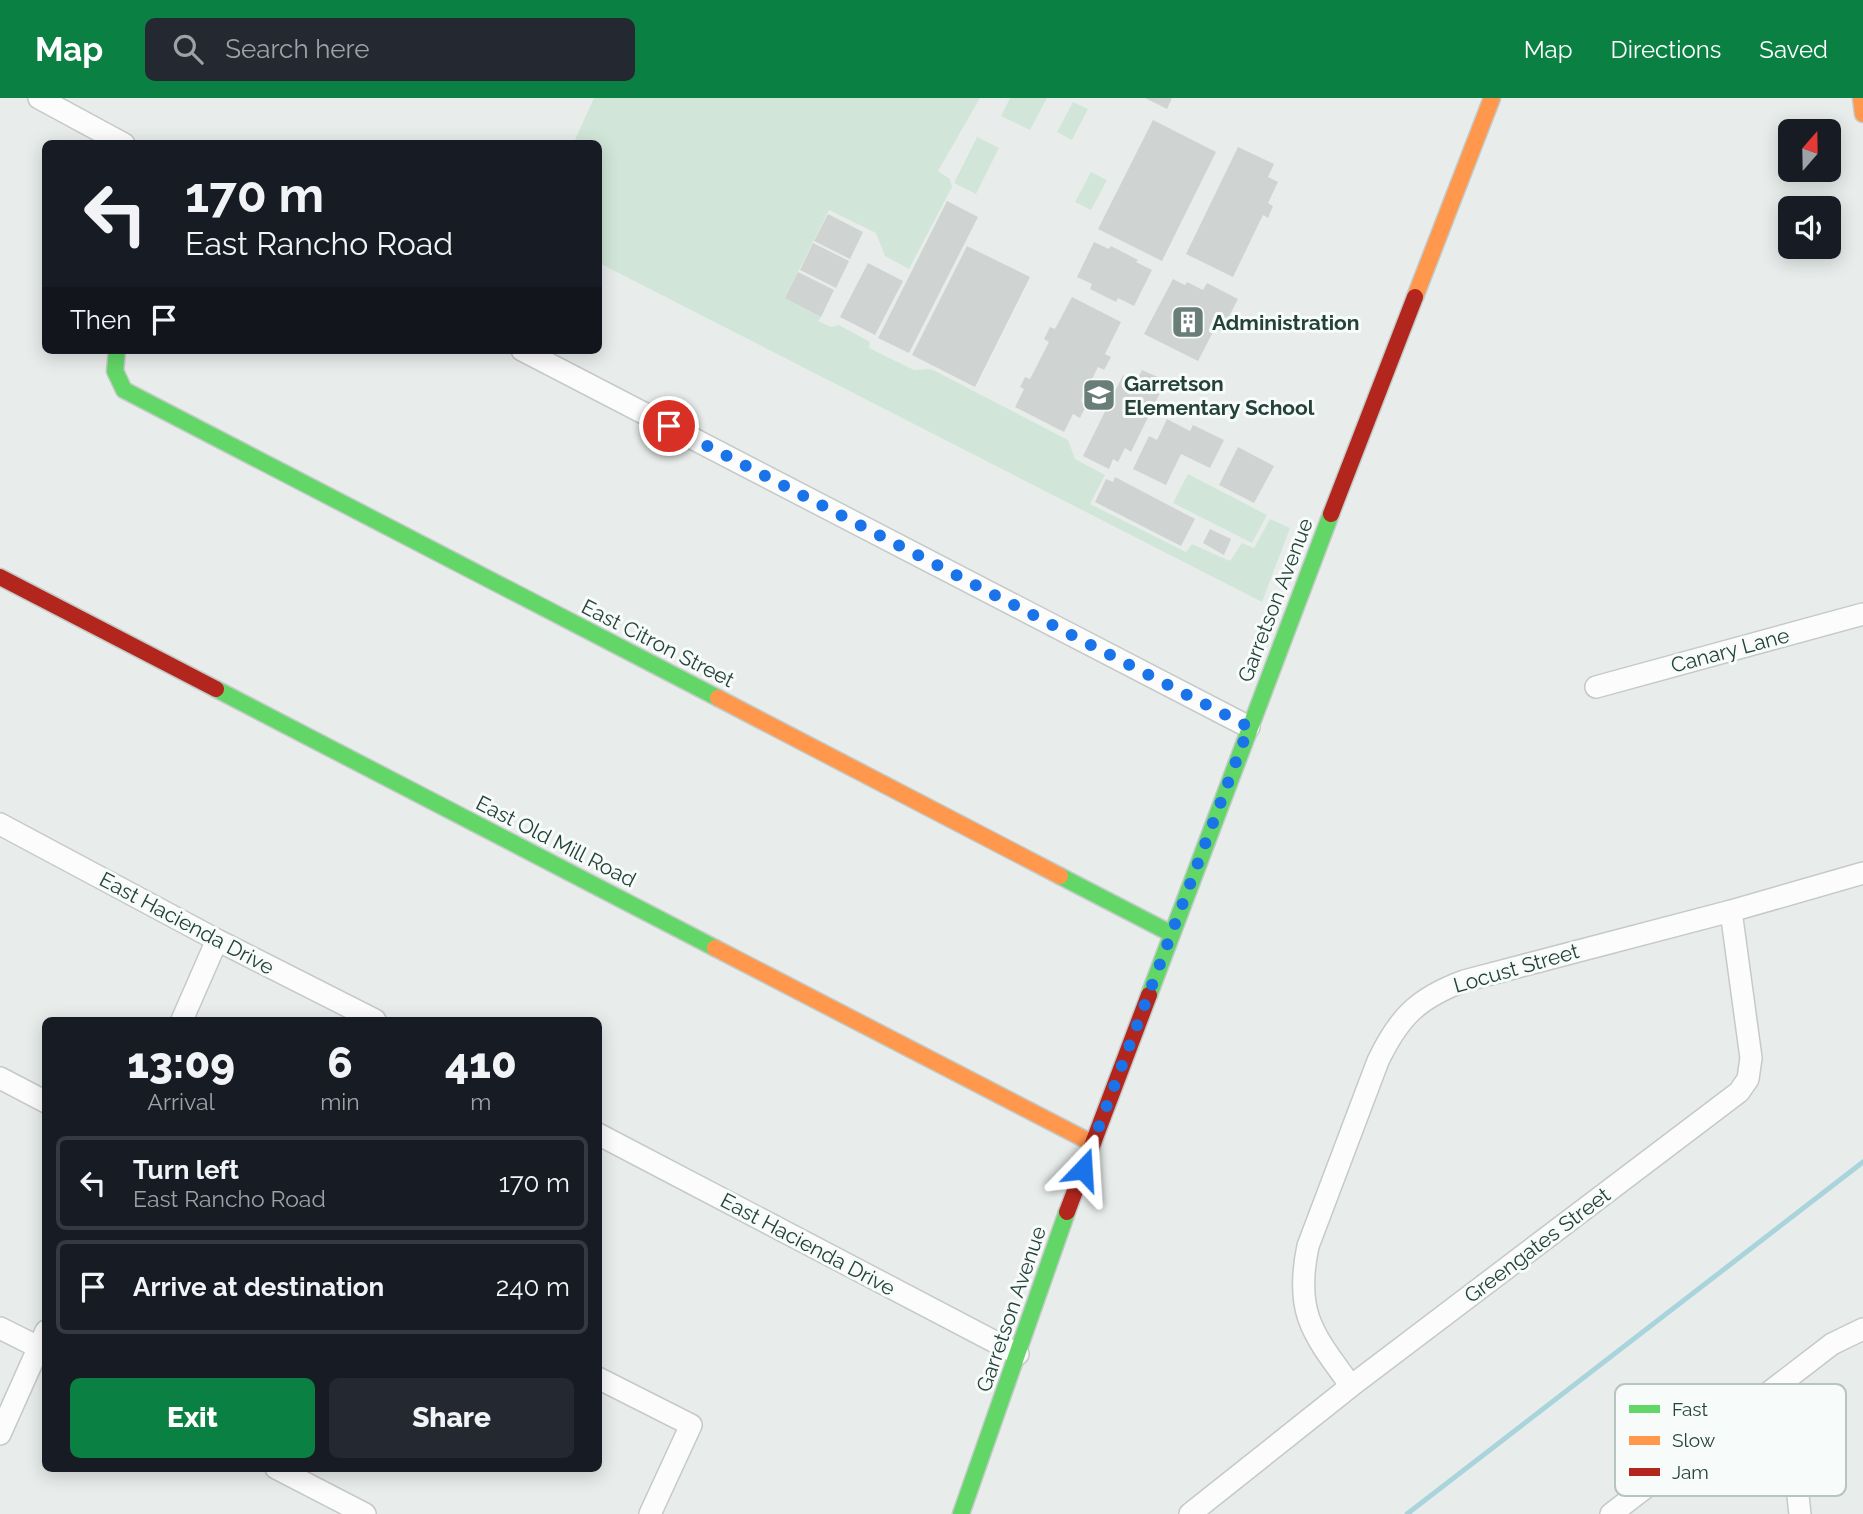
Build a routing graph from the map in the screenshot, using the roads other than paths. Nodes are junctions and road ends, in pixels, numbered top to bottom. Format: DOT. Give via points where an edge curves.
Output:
graph roads {
  1 [pos="39,98"];
  2 [pos="1492,98"];
  3 [pos="1861,98"];
  4 [pos="1863,114"];
  5 [pos="117,140"];
  6 [pos="116,354"];
  7 [pos="530,354"];
  8 [pos="0,577"];
  9 [pos="1863,614"];
  10 [pos="1596,687"];
  11 [pos="1249,727"];
  12 [pos="0,824"];
  13 [pos="1863,873"];
  14 [pos="1731,911"];
  15 [pos="1172,934"];
  16 [pos="218,940"];
  17 [pos="183,1017"];
  18 [pos="369,1017"];
  19 [pos="0,1078"];
  20 [pos="42,1100"];
  21 [pos="602,1136"];
  22 [pos="1092,1143"];
  23 [pos="0,1328"];
  24 [pos="1863,1329"];
  25 [pos="42,1343"];
  26 [pos="42,1345"];
  27 [pos="1018,1354"];
  28 [pos="602,1380"];
  29 [pos="1779,1384"];
  30 [pos="1351,1386"];
  31 [pos="0,1434"];
  32 [pos="284,1472"];
  33 [pos="1634,1496"];
  34 [pos="1798,1496"];
  35 [pos="365,1514"];
  36 [pos="650,1514"];
  37 [pos="961,1514"];
  38 [pos="1190,1514"];
  39 [pos="1611,1514"];
  40 [pos="1800,1514"];
  1 -- 5 [label="street"];
  2 -- 11 [label="street, Garretson Avenue"];
  3 -- 4 [label="street"];
  6 -- 15 [label="street, East Citron Street" via="115,372 124,390"];
  7 -- 11 [label="street"];
  8 -- 22 [label="street, East Old Mill Road"];
  9 -- 10 [label="street, Canary Lane"];
  11 -- 15 [label="street, Garretson Avenue"];
  12 -- 16 [label="street, East Hacienda Drive"];
  13 -- 14 [label="street, Locust Street"];
  14 -- 30 [label="street, Greengates Street" via="1751,1058 1748,1079 1739,1093"];
  14 -- 30 [label="street, Locust Street" via="1464,981 1426,998 1399,1024 1378,1061 1308,1246 1304,1269 1302,1291 1315,1337"];
  15 -- 22 [label="street, Garretson Avenue"];
  16 -- 17 [label="street"];
  16 -- 18 [label="street, East Hacienda Drive"];
  19 -- 20 [label="street"];
  21 -- 27 [label="street, East Hacienda Drive"];
  22 -- 27 [label="street, Garretson Avenue"];
  23 -- 25 [label="street"];
  24 -- 29 [label="street" via="1832,1345"];
  26 -- 31 [label="street"];
  27 -- 37 [label="street, Garretson Avenue"];
  28 -- 36 [label="street" via="691,1425"];
  30 -- 38 [label="street, Greengates Street"];
  32 -- 35 [label="street"];
  33 -- 39 [label="street"];
  34 -- 40 [label="street"];
}
